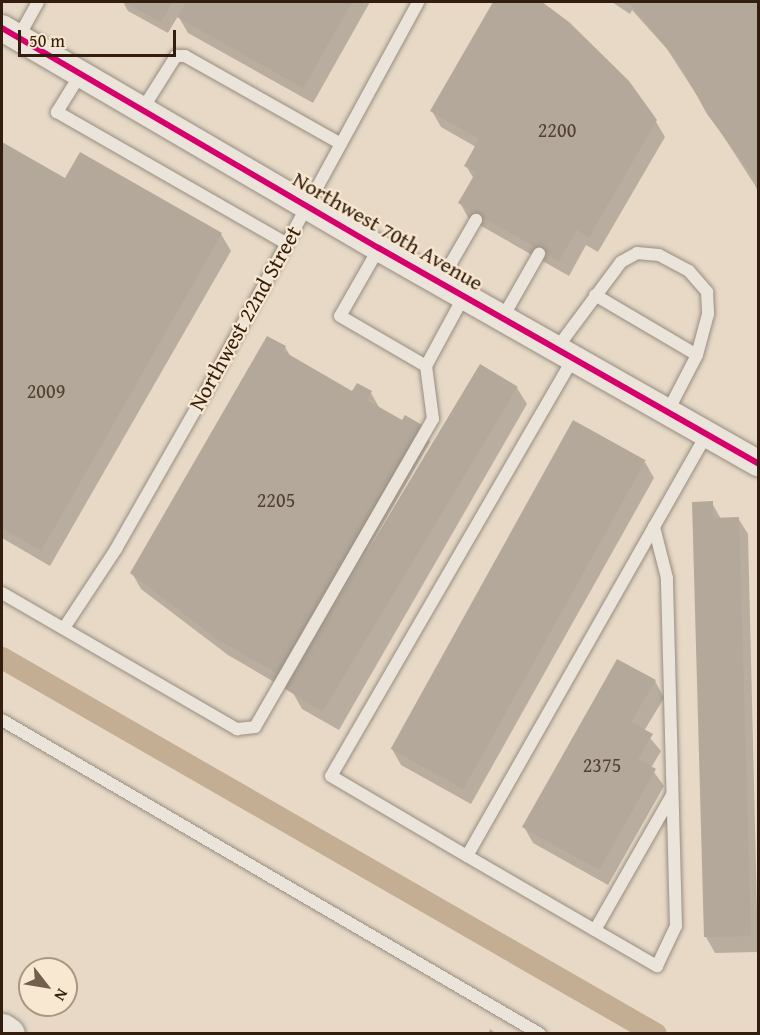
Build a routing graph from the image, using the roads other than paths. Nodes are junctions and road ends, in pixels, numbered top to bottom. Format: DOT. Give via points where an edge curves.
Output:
graph roads {
  1 [pos="38,2"];
  2 [pos="418,2"];
  3 [pos="10,33"];
  4 [pos="80,75"];
  5 [pos="142,110"];
  6 [pos="341,144"];
  7 [pos="307,206"];
  8 [pos="477,220"];
  9 [pos="286,243"];
  10 [pos="379,248"];
  11 [pos="539,254"];
  12 [pos="440,282"];
  13 [pos="595,295"];
  14 [pos="464,296"];
  15 [pos="503,317"];
  16 [pos="566,352"];
  17 [pos="697,355"];
  18 [pos="426,366"];
  19 [pos="668,411"];
  20 [pos="707,433"];
  21 [pos="759,463"];
  22 [pos="654,527"];
  23 [pos="2,593"];
  24 [pos="64,628"];
  25 [pos="2,720"];
  26 [pos="673,794"];
  27 [pos="467,856"];
  28 [pos="595,930"];
  29 [pos="2,1030"];
  30 [pos="8,1034"];
  31 [pos="540,1034"];
  1 -- 3 [label="lane"];
  2 -- 6 [label="lane, Northwest 22nd Street"];
  3 -- 4 [label="street, Northwest 70th Avenue"];
  4 -- 5 [label="street, Northwest 70th Avenue"];
  4 -- 9 [label="lane" via="57,112"];
  5 -- 6 [label="lane" via="176,56 185,56"];
  5 -- 7 [label="street, Northwest 70th Avenue"];
  6 -- 7 [label="lane, Northwest 22nd Street"];
  7 -- 9 [label="lane, Northwest 22nd Street"];
  7 -- 10 [label="street, Northwest 70th Avenue"];
  8 -- 12 [label="lane"];
  9 -- 24 [label="lane, Northwest 22nd Street" via="116,549"];
  10 -- 12 [label="street, Northwest 70th Avenue"];
  10 -- 18 [label="lane" via="340,316"];
  11 -- 15 [label="lane"];
  12 -- 14 [label="street, Northwest 70th Avenue"];
  13 -- 16 [label="lane"];
  13 -- 17 [label="lane"];
  13 -- 17 [label="lane" via="621,262 637,253 659,255 689,271 707,292 708,314"];
  14 -- 15 [label="street, Northwest 70th Avenue"];
  14 -- 18 [label="lane"];
  15 -- 16 [label="street, Northwest 70th Avenue"];
  16 -- 19 [label="street, Northwest 70th Avenue"];
  16 -- 27 [label="lane" via="331,776"];
  17 -- 19 [label="lane"];
  18 -- 24 [label="lane" via="433,419 255,727 237,729"];
  19 -- 20 [label="street, Northwest 70th Avenue"];
  20 -- 21 [label="street, Northwest 70th Avenue"];
  20 -- 22 [label="lane"];
  22 -- 26 [label="lane" via="667,578"];
  22 -- 27 [label="lane"];
  23 -- 24 [label="lane"];
  25 -- 31 [label="lane"];
  26 -- 28 [label="lane"];
  26 -- 28 [label="lane" via="676,926 657,966"];
  27 -- 28 [label="lane"];
  29 -- 30 [label="main road"];
}
